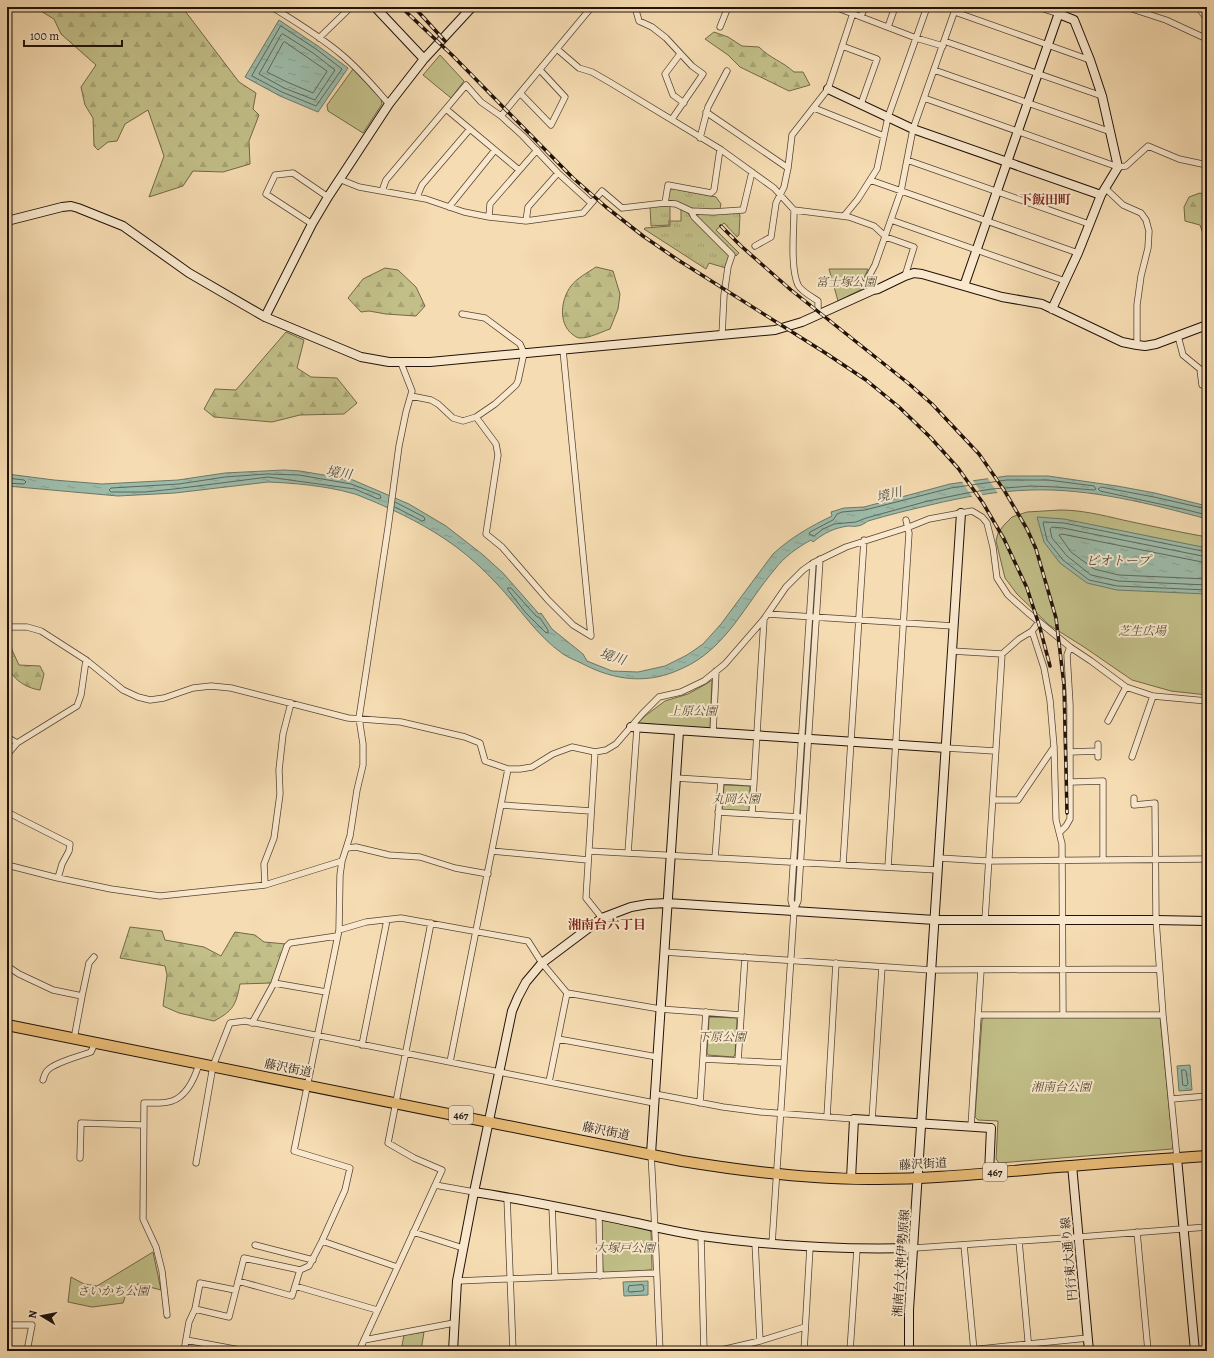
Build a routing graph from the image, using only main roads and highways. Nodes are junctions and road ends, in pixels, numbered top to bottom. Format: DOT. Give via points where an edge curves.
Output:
graph roads {
  1 [pos="7,1025"];
  2 [pos="1207,1156"];
  1 -- 2 [label="highway, 藤沢街道 / 467" via="729,1169 851,1179 988,1173"];
}
